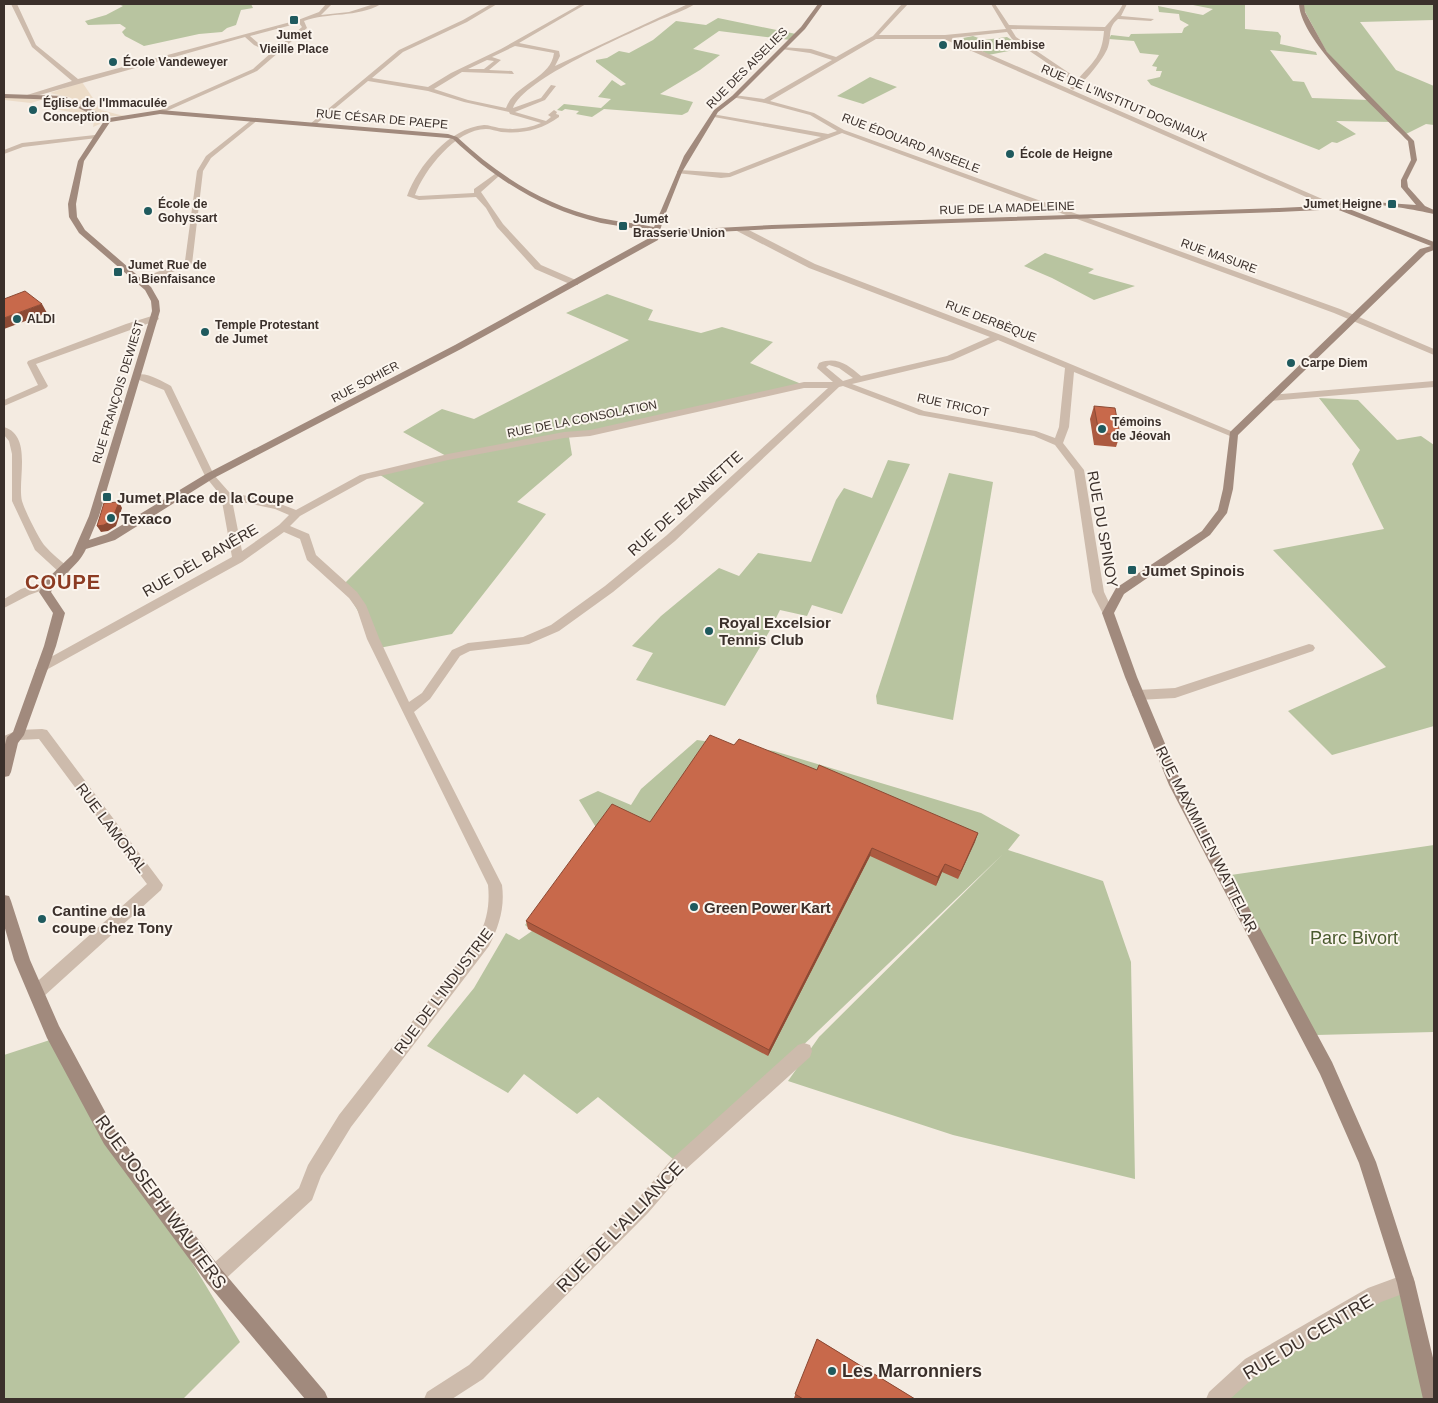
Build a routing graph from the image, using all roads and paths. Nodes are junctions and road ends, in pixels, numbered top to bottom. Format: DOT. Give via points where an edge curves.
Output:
graph roads {
  1 [pos="378,4"];
  2 [pos="494,4"];
  3 [pos="584,4"];
  4 [pos="692,4"];
  5 [pos="820,4"];
  6 [pos="905,4"];
  7 [pos="993,4"];
  8 [pos="1125,4"];
  9 [pos="1301,4"];
  10 [pos="13,6"];
  11 [pos="328,6"];
  12 [pos="310,17"];
  13 [pos="1118,17"];
  14 [pos="1151,19"];
  15 [pos="300,21"];
  16 [pos="1008,29"];
  17 [pos="1107,29"];
  18 [pos="247,36"];
  19 [pos="875,37"];
  20 [pos="945,37"];
  21 [pos="514,44"];
  22 [pos="784,48"];
  23 [pos="276,53"];
  24 [pos="486,58"];
  25 [pos="836,59"];
  26 [pos="462,70"];
  27 [pos="550,70"];
  28 [pos="483,72"];
  29 [pos="512,73"];
  30 [pos="533,74"];
  31 [pos="542,75"];
  32 [pos="367,79"];
  33 [pos="76,81"];
  34 [pos="1078,82"];
  35 [pos="553,86"];
  36 [pos="56,87"];
  37 [pos="429,89"];
  38 [pos="1069,92"];
  39 [pos="4,96"];
  40 [pos="29,96"];
  41 [pos="50,96"];
  42 [pos="734,97"];
  43 [pos="765,101"];
  44 [pos="160,112"];
  45 [pos="512,112"];
  46 [pos="554,112"];
  47 [pos="714,115"];
  48 [pos="505,117"];
  49 [pos="256,119"];
  50 [pos="108,120"];
  51 [pos="498,120"];
  52 [pos="547,123"];
  53 [pos="313,124"];
  54 [pos="484,127"];
  55 [pos="842,131"];
  56 [pos="830,136"];
  57 [pos="95,137"];
  58 [pos="456,140"];
  59 [pos="4,152"];
  60 [pos="679,172"];
  61 [pos="497,175"];
  62 [pos="478,195"];
  63 [pos="1356,202"];
  64 [pos="1332,205"];
  65 [pos="1422,208"];
  66 [pos="1347,210"];
  67 [pos="1434,211"];
  68 [pos="1079,217"];
  69 [pos="740,229"];
  70 [pos="657,233"];
  71 [pos="1434,247"];
  72 [pos="140,282"];
  73 [pos="575,283"];
  74 [pos="155,318"];
  75 [pos="1352,318"];
  76 [pos="998,336"];
  77 [pos="1434,352"];
  78 [pos="1070,366"];
  79 [pos="137,377"];
  80 [pos="860,380"];
  81 [pos="841,384"];
  82 [pos="1434,384"];
  83 [pos="1270,398"];
  84 [pos="4,403"];
  85 [pos="4,430"];
  86 [pos="1234,434"];
  87 [pos="1058,444"];
  88 [pos="360,474"];
  89 [pos="210,476"];
  90 [pos="226,495"];
  91 [pos="296,514"];
  92 [pos="283,527"];
  93 [pos="81,547"];
  94 [pos="238,559"];
  95 [pos="64,570"];
  96 [pos="50,583"];
  97 [pos="4,604"];
  98 [pos="1108,613"];
  99 [pos="1308,648"];
  100 [pos="41,670"];
  101 [pos="1138,695"];
  102 [pos="407,712"];
  103 [pos="18,735"];
  104 [pos="4,741"];
  105 [pos="4,772"];
  106 [pos="4,901"];
  107 [pos="6,919"];
  108 [pos="37,992"];
  109 [pos="804,1051"];
  110 [pos="214,1276"];
  111 [pos="1406,1283"];
  112 [pos="318,1399"];
  113 [pos="434,1399"];
  114 [pos="1216,1399"];
  115 [pos="1433,1399"];
  1 -- 12 [label="street" via="350,13"];
  2 -- 32 [label="street" via="401,51"];
  3 -- 21 [label="street"];
  4 -- 27 [label="street"];
  5 -- 22 [label="street, RUE DES AISELIES"];
  6 -- 19 [label="street"];
  7 -- 16 [label="street"];
  8 -- 13 [label="street"];
  9 -- 65 [label="street" via="1302,12 1327,56 1411,141 1414,160 1404,180 1405,187"];
  10 -- 33 [label="street" via="34,46"];
  11 -- 12 [label="street"];
  12 -- 15 [label="street"];
  13 -- 14 [label="street"];
  13 -- 17 [label="street"];
  15 -- 18 [label="street"];
  15 -- 23 [label="street" via="304,27"];
  16 -- 17 [label="street"];
  16 -- 20 [label="street"];
  16 -- 34 [label="street" via="1014,38"];
  17 -- 34 [label="street" via="1105,47"];
  18 -- 23 [label="street"];
  18 -- 33 [label="street"];
  19 -- 20 [label="street, RUE DE L'INSTITUT DOGNIAUX"];
  19 -- 25 [label="street"];
  20 -- 38 [label="street, RUE DE L'INSTITUT DOGNIAUX"];
  21 -- 24 [label="street"];
  21 -- 27 [label="street" via="557,52"];
  22 -- 25 [label="street" via="811,51"];
  22 -- 42 [label="street, RUE DES AISELIES"];
  23 -- 44 [label="street" via="247,75"];
  24 -- 26 [label="street"];
  24 -- 28 [label="street" via="498,60"];
  25 -- 43 [label="street"];
  26 -- 28 [label="street"];
  26 -- 37 [label="street"];
  27 -- 31 [label="street"];
  28 -- 29 [label="street"];
  30 -- 31 [label="street"];
  31 -- 45 [label="street" via="520,92 510,107"];
  32 -- 37 [label="street"];
  32 -- 53 [label="street"];
  33 -- 36 [label="street"];
  34 -- 38 [label="street"];
  35 -- 45 [label="street" via="543,99"];
  36 -- 40 [label="street"];
  36 -- 41 [label="street" via="48,92"];
  37 -- 45 [label="street"];
  38 -- 64 [label="street, RUE DE L'INSTITUT DOGNIAUX"];
  39 -- 40 [label="street"];
  40 -- 41 [label="street"];
  41 -- 50 [label="street" via="66,98"];
  42 -- 43 [label="street, RUE ÉDOUARD ANSEELE"];
  42 -- 47 [label="street, RUE DES AISELIES"];
  43 -- 55 [label="street, RUE ÉDOUARD ANSEELE" via="812,114"];
  44 -- 49 [label="street, RUE CÉSAR DE PAEPE"];
  44 -- 50 [label="street, RUE CÉSAR DE PAEPE"];
  45 -- 48 [label="street"];
  45 -- 52 [label="street"];
  46 -- 52 [label="street" via="551,115 557,116"];
  47 -- 56 [label="street"];
  47 -- 60 [label="street, RUE DES AISELIES"];
  49 -- 53 [label="street, RUE CÉSAR DE PAEPE"];
  49 -- 72 [label="street" via="208,158 200,171 189,262"];
  50 -- 57 [label="street, RUE FRANÇOIS DEWIEST"];
  51 -- 54 [label="street"];
  52 -- 54 [label="street" via="524,132"];
  53 -- 58 [label="street, RUE CÉSAR DE PAEPE" via="444,135"];
  54 -- 58 [label="street" via="467,138"];
  55 -- 56 [label="street"];
  55 -- 68 [label="street, RUE ÉDOUARD ANSEELE"];
  56 -- 60 [label="street" via="730,175"];
  57 -- 59 [label="street" via="22,145"];
  57 -- 72 [label="street, RUE FRANÇOIS DEWIEST" via="80,161 72,217 82,231"];
  58 -- 61 [label="street, RUE CÉSAR DE PAEPE"];
  58 -- 62 [label="street" via="429,163 411,196"];
  60 -- 70 [label="street, RUE DES AISELIES" via="659,220"];
  61 -- 62 [label="street" via="477,191"];
  61 -- 70 [label="street, RUE CÉSAR DE PAEPE" via="517,190 541,201 595,219"];
  62 -- 73 [label="street" via="538,267"];
  63 -- 64 [label="street, RUE DE LA MADELEINE"];
  63 -- 65 [label="street, RUE DE LA MADELEINE"];
  63 -- 66 [label="street" via="1348,204"];
  64 -- 66 [label="street"];
  64 -- 68 [label="street, RUE DE LA MADELEINE"];
  65 -- 67 [label="street, RUE DE LA MADELEINE"];
  66 -- 71 [label="street"];
  68 -- 69 [label="street, RUE DE LA MADELEINE"];
  68 -- 75 [label="street, RUE MASURE"];
  69 -- 70 [label="street, RUE DE LA MADELEINE"];
  69 -- 76 [label="street, RUE DERBÈQUE" via="812,266"];
  70 -- 73 [label="street, RUE SOHIER" via="646,244"];
  71 -- 75 [label="street" via="1423,251"];
  72 -- 74 [label="street, RUE FRANÇOIS DEWIEST" via="155,301"];
  73 -- 89 [label="street, RUE SOHIER"];
  74 -- 79 [label="street, RUE FRANÇOIS DEWIEST"];
  74 -- 84 [label="street" via="31,363 43,386"];
  75 -- 77 [label="street, RUE MASURE"];
  75 -- 83 [label="street"];
  76 -- 78 [label="street, RUE DERBÈQUE"];
  76 -- 80 [label="street, RUE DE JEANNETTE" via="950,358"];
  78 -- 86 [label="street, RUE DERBÈQUE"];
  78 -- 87 [label="street" via="1064,427"];
  79 -- 89 [label="street" via="168,388"];
  79 -- 93 [label="street, RUE FRANÇOIS DEWIEST" via="94,516"];
  80 -- 81 [label="street, RUE DE JEANNETTE"];
  80 -- 81 [label="street" via="838,362 822,365 820,368"];
  81 -- 87 [label="street, RUE TRICOT" via="922,413 1036,434"];
  81 -- 88 [label="street, RUE DE LA CONSOLATION" via="804,385 590,433"];
  81 -- 102 [label="street, RUE DE JEANNETTE" via="610,589 538,637 480,645 456,653 426,696"];
  82 -- 83 [label="street"];
  83 -- 86 [label="street"];
  85 -- 95 [label="street" via="14,440 17,454 17,501 39,547"];
  86 -- 98 [label="street" via="1223,511 1206,533 1120,591"];
  87 -- 98 [label="street, RUE DU SPINOY" via="1079,470 1098,592"];
  88 -- 91 [label="street, RUE DÈL BANÊRE"];
  89 -- 90 [label="street"];
  89 -- 93 [label="street, RUE SOHIER" via="111,537"];
  90 -- 91 [label="street" via="278,506"];
  90 -- 94 [label="street"];
  91 -- 92 [label="street, RUE DÈL BANÊRE"];
  92 -- 94 [label="street, RUE DÈL BANÊRE"];
  92 -- 102 [label="street, RUE DE L'INDUSTRIE" via="305,537 311,557 353,595 362,608"];
  93 -- 95 [label="street, RUE FRANÇOIS DEWIEST" via="77,557"];
  94 -- 100 [label="street, RUE DÈL BANÊRE"];
  95 -- 96 [label="street, RUE FRANÇOIS DEWIEST"];
  96 -- 97 [label="street" via="24,592"];
  96 -- 100 [label="street" via="45,592 59,613"];
  98 -- 101 [label="street, RUE MAXIMILIEN WATTELAR"];
  99 -- 101 [label="street" via="1175,693"];
  100 -- 103 [label="street"];
  101 -- 111 [label="street, RUE MAXIMILIEN WATTELAR" via="1176,784 1326,1068 1367,1162"];
  102 -- 110 [label="street, RUE DE L'INDUSTRIE" via="496,885 498,898 494,922 484,942 345,1121 314,1171 306,1194"];
  103 -- 104 [label="street"];
  103 -- 105 [label="street" via="12,741"];
  103 -- 108 [label="street, RUE LAMORAL" via="42,734 156,886"];
  106 -- 107 [label="street, RUE JOSEPH WAUTERS"];
  107 -- 108 [label="street, RUE JOSEPH WAUTERS"];
  108 -- 110 [label="street, RUE JOSEPH WAUTERS" via="59,1045 103,1126"];
  109 -- 113 [label="street, RUE DE L'ALLIANCE" via="679,1164 642,1207 476,1372"];
  110 -- 112 [label="street, RUE JOSEPH WAUTERS"];
  111 -- 114 [label="street, RUE DU CENTRE" via="1375,1295 1252,1366"];
  111 -- 115 [label="street, RUE MAXIMILIEN WATTELAR"];
}
